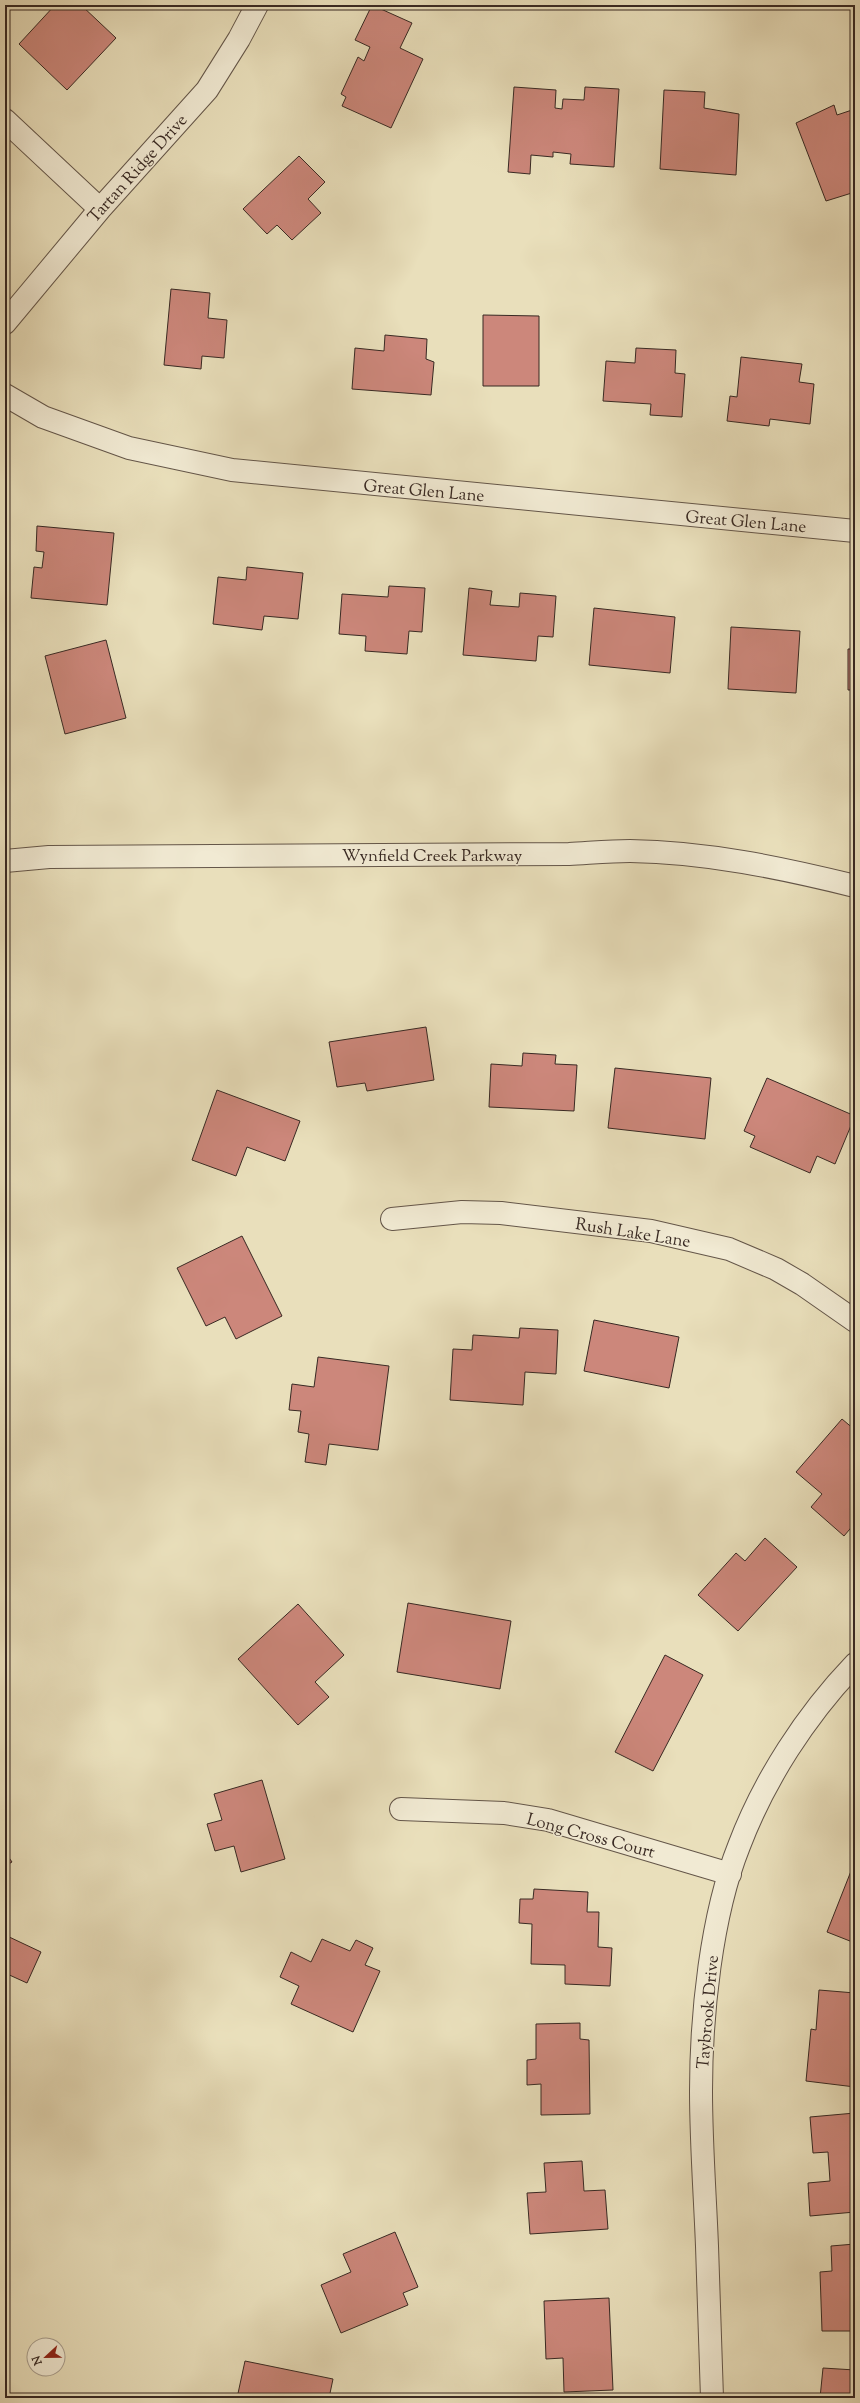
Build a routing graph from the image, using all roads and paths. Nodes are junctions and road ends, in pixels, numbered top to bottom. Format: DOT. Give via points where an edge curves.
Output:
graph roads {
  1 [pos="257,5"];
  2 [pos="5,120"];
  3 [pos="100,209"];
  4 [pos="5,323"];
  5 [pos="5,395"];
  6 [pos="855,531"];
  7 [pos="5,861"];
  8 [pos="855,886"];
  9 [pos="392,1219"];
  10 [pos="855,1321"];
  11 [pos="855,1664"];
  12 [pos="401,1809"];
  13 [pos="730,1874"];
  14 [pos="712,2398"];
  1 -- 3 [label="street, Tartan Ridge Drive" via="207,90"];
  2 -- 3 [label="street"];
  3 -- 4 [label="street, Tartan Ridge Drive"];
  5 -- 6 [label="street, Great Glen Lane" via="43,417 129,448 232,470"];
  7 -- 8 [label="street, Wynfield Creek Parkway" via="49,857 562,854 630,851 696,856 804,873"];
  9 -- 10 [label="street, Rush Lake Lane" via="462,1212 501,1213 651,1231 728,1250 776,1269"];
  11 -- 13 [label="street, Taybrook Drive" via="831,1689 782,1760 738,1846"];
  12 -- 13 [label="street, Long Cross Court" via="504,1813 548,1820"];
  13 -- 14 [label="street, Taybrook Drive" via="716,1925 703,2029 701,2082"];
}
